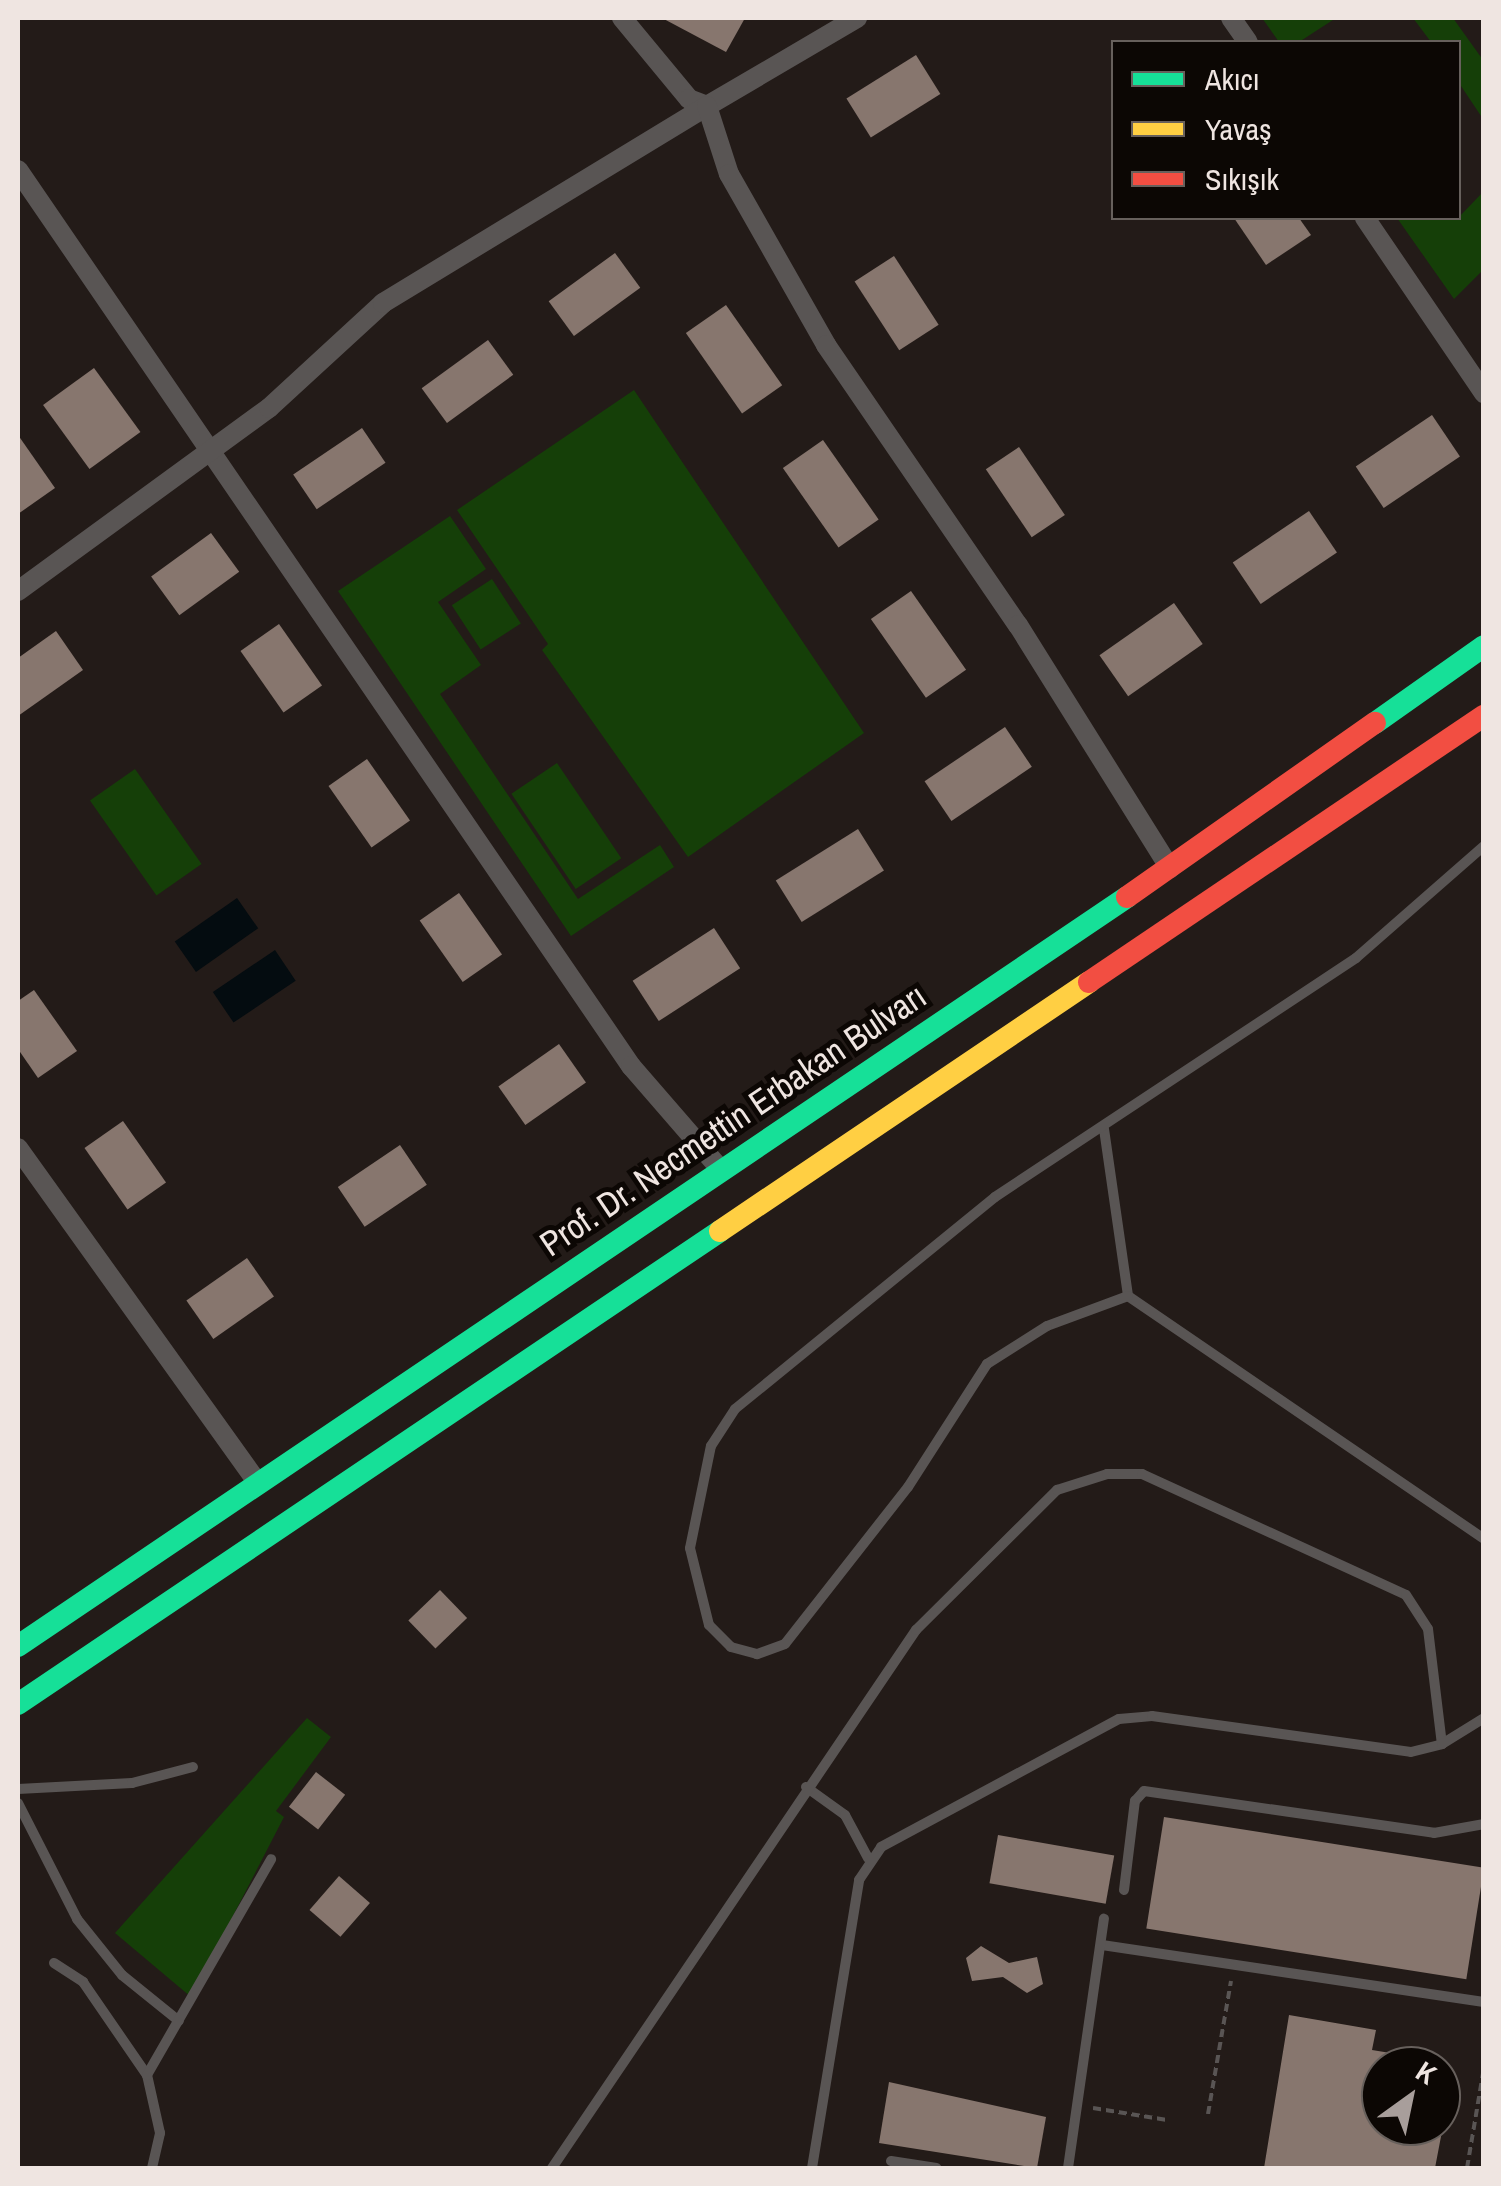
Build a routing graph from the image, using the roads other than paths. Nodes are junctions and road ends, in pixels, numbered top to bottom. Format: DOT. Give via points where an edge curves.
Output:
graph roads {
  1 [pos="622,18"];
  2 [pos="857,18"];
  3 [pos="1231,18"];
  4 [pos="1247,40"];
  5 [pos="707,106"];
  6 [pos="18,170"];
  7 [pos="1366,220"];
  8 [pos="1484,394"];
  9 [pos="215,449"];
  10 [pos="18,591"];
  11 [pos="1484,646"];
  12 [pos="1484,716"];
  13 [pos="1484,846"];
  14 [pos="1170,868"];
  15 [pos="1104,1129"];
  16 [pos="18,1148"];
  17 [pos="721,1170"];
  18 [pos="1128,1296"];
  19 [pos="258,1483"];
  20 [pos="1484,1540"];
  21 [pos="18,1646"];
  22 [pos="18,1704"];
  23 [pos="1484,1718"];
  24 [pos="1442,1744"];
  25 [pos="193,1767"];
  26 [pos="806,1787"];
  27 [pos="18,1789"];
  28 [pos="18,1803"];
  29 [pos="1484,1824"];
  30 [pos="868,1858"];
  31 [pos="271,1859"];
  32 [pos="1124,1890"];
  33 [pos="1104,1919"];
  34 [pos="1102,1945"];
  35 [pos="54,1963"];
  36 [pos="1484,2002"];
  37 [pos="178,2021"];
  38 [pos="148,2075"];
  39 [pos="891,2161"];
  40 [pos="152,2168"];
  41 [pos="552,2168"];
  42 [pos="812,2168"];
  43 [pos="936,2168"];
  44 [pos="1068,2168"];
  1 -- 5 [label="street" via="689,98"];
  2 -- 5 [label="street"];
  3 -- 4 [label="street"];
  5 -- 9 [label="street" via="382,303"];
  5 -- 14 [label="street" via="730,174 826,345 1018,625"];
  6 -- 9 [label="street"];
  7 -- 8 [label="street"];
  9 -- 10 [label="street"];
  9 -- 17 [label="street" via="630,1066"];
  11 -- 14 [label="main road, Prof. Dr. Necmettin Erbakan Bulvarı"];
  12 -- 22 [label="main road"];
  13 -- 15 [label="lane" via="1356,958"];
  14 -- 17 [label="main road, Prof. Dr. Necmettin Erbakan Bulvarı"];
  15 -- 18 [label="lane"];
  15 -- 18 [label="lane" via="995,1197 735,1408 711,1446 690,1548 708,1624 731,1647 756,1654 785,1644 908,1488 987,1364 1047,1326"];
  16 -- 19 [label="street"];
  17 -- 19 [label="main road, Prof. Dr. Necmettin Erbakan Bulvarı"];
  18 -- 20 [label="lane"];
  19 -- 21 [label="main road, Prof. Dr. Necmettin Erbakan Bulvarı"];
  23 -- 24 [label="lane"];
  24 -- 26 [label="lane" via="1428,1628 1413,1601 1192,1491 1125,1473 1072,1483 1029,1510 916,1630"];
  24 -- 30 [label="lane" via="1412,1752 1152,1716 1118,1718"];
  25 -- 27 [label="lane" via="132,1783"];
  26 -- 30 [label="lane" via="845,1815"];
  26 -- 41 [label="lane"];
  28 -- 37 [label="lane" via="76,1919 122,1975"];
  29 -- 32 [label="lane" via="1434,1834 1144,1791 1135,1800"];
  30 -- 42 [label="lane"];
  31 -- 37 [label="lane"];
  33 -- 34 [label="lane"];
  34 -- 36 [label="lane"];
  34 -- 44 [label="lane"];
  35 -- 38 [label="lane" via="84,1982"];
  37 -- 38 [label="lane"];
  38 -- 40 [label="lane" via="160,2133"];
  39 -- 43 [label="lane"];
}
